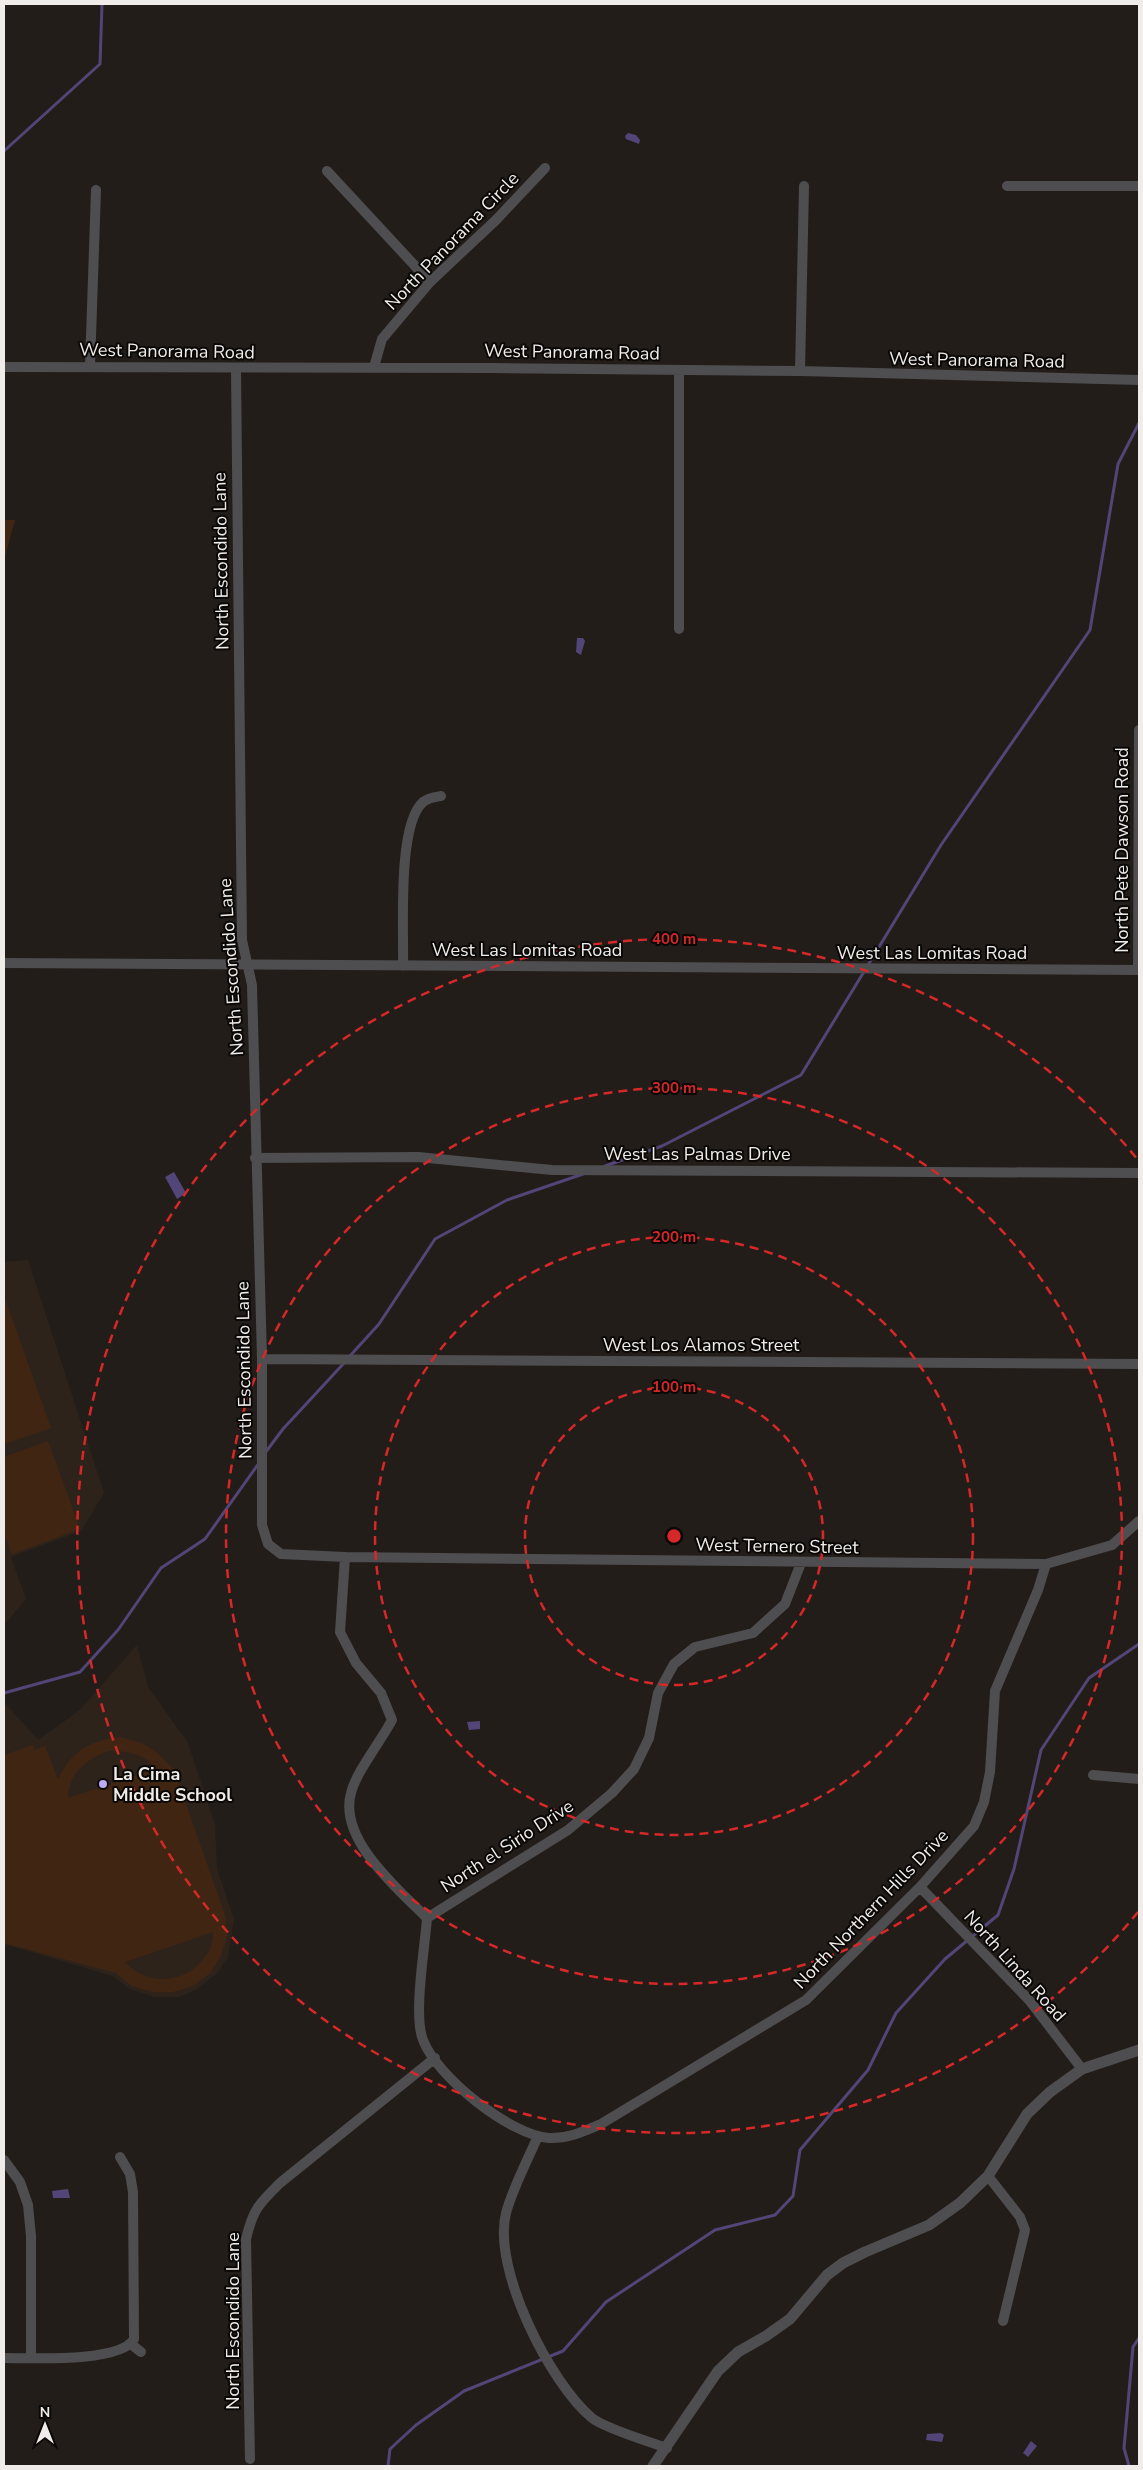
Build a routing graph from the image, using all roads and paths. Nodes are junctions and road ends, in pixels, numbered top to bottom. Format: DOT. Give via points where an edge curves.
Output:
graph roads {
  1 [pos="545,168"];
  2 [pos="328,171"];
  3 [pos="804,186"];
  4 [pos="1007,186"];
  5 [pos="1139,186"];
  6 [pos="96,190"];
  7 [pos="430,282"];
  8 [pos="90,366"];
  9 [pos="374,366"];
  10 [pos="4,367"];
  11 [pos="236,369"];
  12 [pos="678,370"];
  13 [pos="800,371"];
  14 [pos="1139,380"];
  15 [pos="679,629"];
  16 [pos="1139,730"];
  17 [pos="1139,765"];
  18 [pos="441,796"];
  19 [pos="4,962"];
  20 [pos="248,965"];
  21 [pos="403,966"];
  22 [pos="1139,970"];
  23 [pos="255,1158"];
  24 [pos="1139,1173"];
  25 [pos="262,1359"];
  26 [pos="1139,1364"];
  27 [pos="1139,1521"];
  28 [pos="281,1554"];
  29 [pos="345,1557"];
  30 [pos="801,1563"];
  31 [pos="1046,1564"];
  32 [pos="1093,1775"];
  33 [pos="1139,1779"];
  34 [pos="920,1887"];
  35 [pos="427,1918"];
  36 [pos="1139,2050"];
  37 [pos="432,2055"];
  38 [pos="1082,2069"];
  39 [pos="538,2136"];
  40 [pos="120,2157"];
  41 [pos="4,2160"];
  42 [pos="988,2176"];
  43 [pos="1004,2321"];
  44 [pos="129,2346"];
  45 [pos="141,2352"];
  46 [pos="4,2358"];
  47 [pos="31,2358"];
  48 [pos="667,2448"];
  49 [pos="250,2459"];
  50 [pos="653,2466"];
  1 -- 7 [label="street, North Panorama Circle"];
  2 -- 7 [label="street"];
  3 -- 13 [label="street"];
  4 -- 5 [label="street"];
  6 -- 8 [label="street"];
  7 -- 9 [label="street, North Panorama Circle" via="382,339"];
  8 -- 10 [label="street, West Panorama Road"];
  8 -- 11 [label="street, West Panorama Road"];
  9 -- 11 [label="street, West Panorama Road"];
  9 -- 12 [label="street, West Panorama Road"];
  11 -- 20 [label="street, North Escondido Lane" via="242,940"];
  12 -- 13 [label="street, West Panorama Road"];
  12 -- 15 [label="street"];
  13 -- 14 [label="street, West Panorama Road"];
  16 -- 17 [label="street, North Pete Dawson Road"];
  17 -- 22 [label="street, North Pete Dawson Road"];
  18 -- 21 [label="street" via="423,801 415,812 405,848"];
  19 -- 20 [label="street, West Las Lomitas Road"];
  20 -- 21 [label="street, West Las Lomitas Road"];
  20 -- 23 [label="street, North Escondido Lane" via="252,985"];
  21 -- 22 [label="street, West Las Lomitas Road"];
  23 -- 24 [label="street, West Las Palmas Drive" via="418,1156 552,1170"];
  23 -- 25 [label="street, North Escondido Lane"];
  25 -- 26 [label="street, West Los Alamos Street"];
  25 -- 28 [label="street, North Escondido Lane" via="262,1525 268,1544"];
  27 -- 31 [label="street, West Ternero Street" via="1112,1545"];
  28 -- 29 [label="street, West Ternero Street"];
  29 -- 30 [label="street, West Ternero Street"];
  29 -- 35 [label="street" via="340,1632 356,1663 381,1693 392,1720 351,1793 349,1815 359,1841 381,1871"];
  30 -- 31 [label="street, West Ternero Street"];
  30 -- 35 [label="street, North el Sirio Drive" via="786,1604 753,1633 695,1647 674,1664 658,1692 649,1738 634,1769 612,1793 568,1830"];
  31 -- 34 [label="street, North Northern Hills Drive" via="995,1691 991,1763 984,1802 974,1826"];
  32 -- 33 [label="street"];
  34 -- 38 [label="street, North Linda Road" via="1029,2000"];
  34 -- 39 [label="street, North Northern Hills Drive" via="806,2000 601,2124 569,2136"];
  35 -- 37 [label="street" via="420,2021 423,2040"];
  36 -- 38 [label="street"];
  37 -- 39 [label="street, North Northern Hills Drive" via="472,2100 503,2120"];
  37 -- 49 [label="street, North Escondido Lane" via="280,2183 257,2205 251,2218 246,2239"];
  38 -- 42 [label="street" via="1027,2114"];
  39 -- 48 [label="street" via="506,2214 504,2244 509,2274 526,2319 547,2360 576,2404 594,2420"];
  40 -- 44 [label="street" via="130,2174 133,2192 134,2330"];
  41 -- 47 [label="street" via="20,2182 28,2205"];
  42 -- 43 [label="street" via="1015,2210 1025,2230"];
  42 -- 48 [label="street" via="960,2204 929,2225 842,2263 827,2275 790,2319 738,2352 718,2371"];
  44 -- 45 [label="street"];
  44 -- 47 [label="street" via="72,2357"];
  46 -- 47 [label="street"];
  48 -- 50 [label="street"];
}
